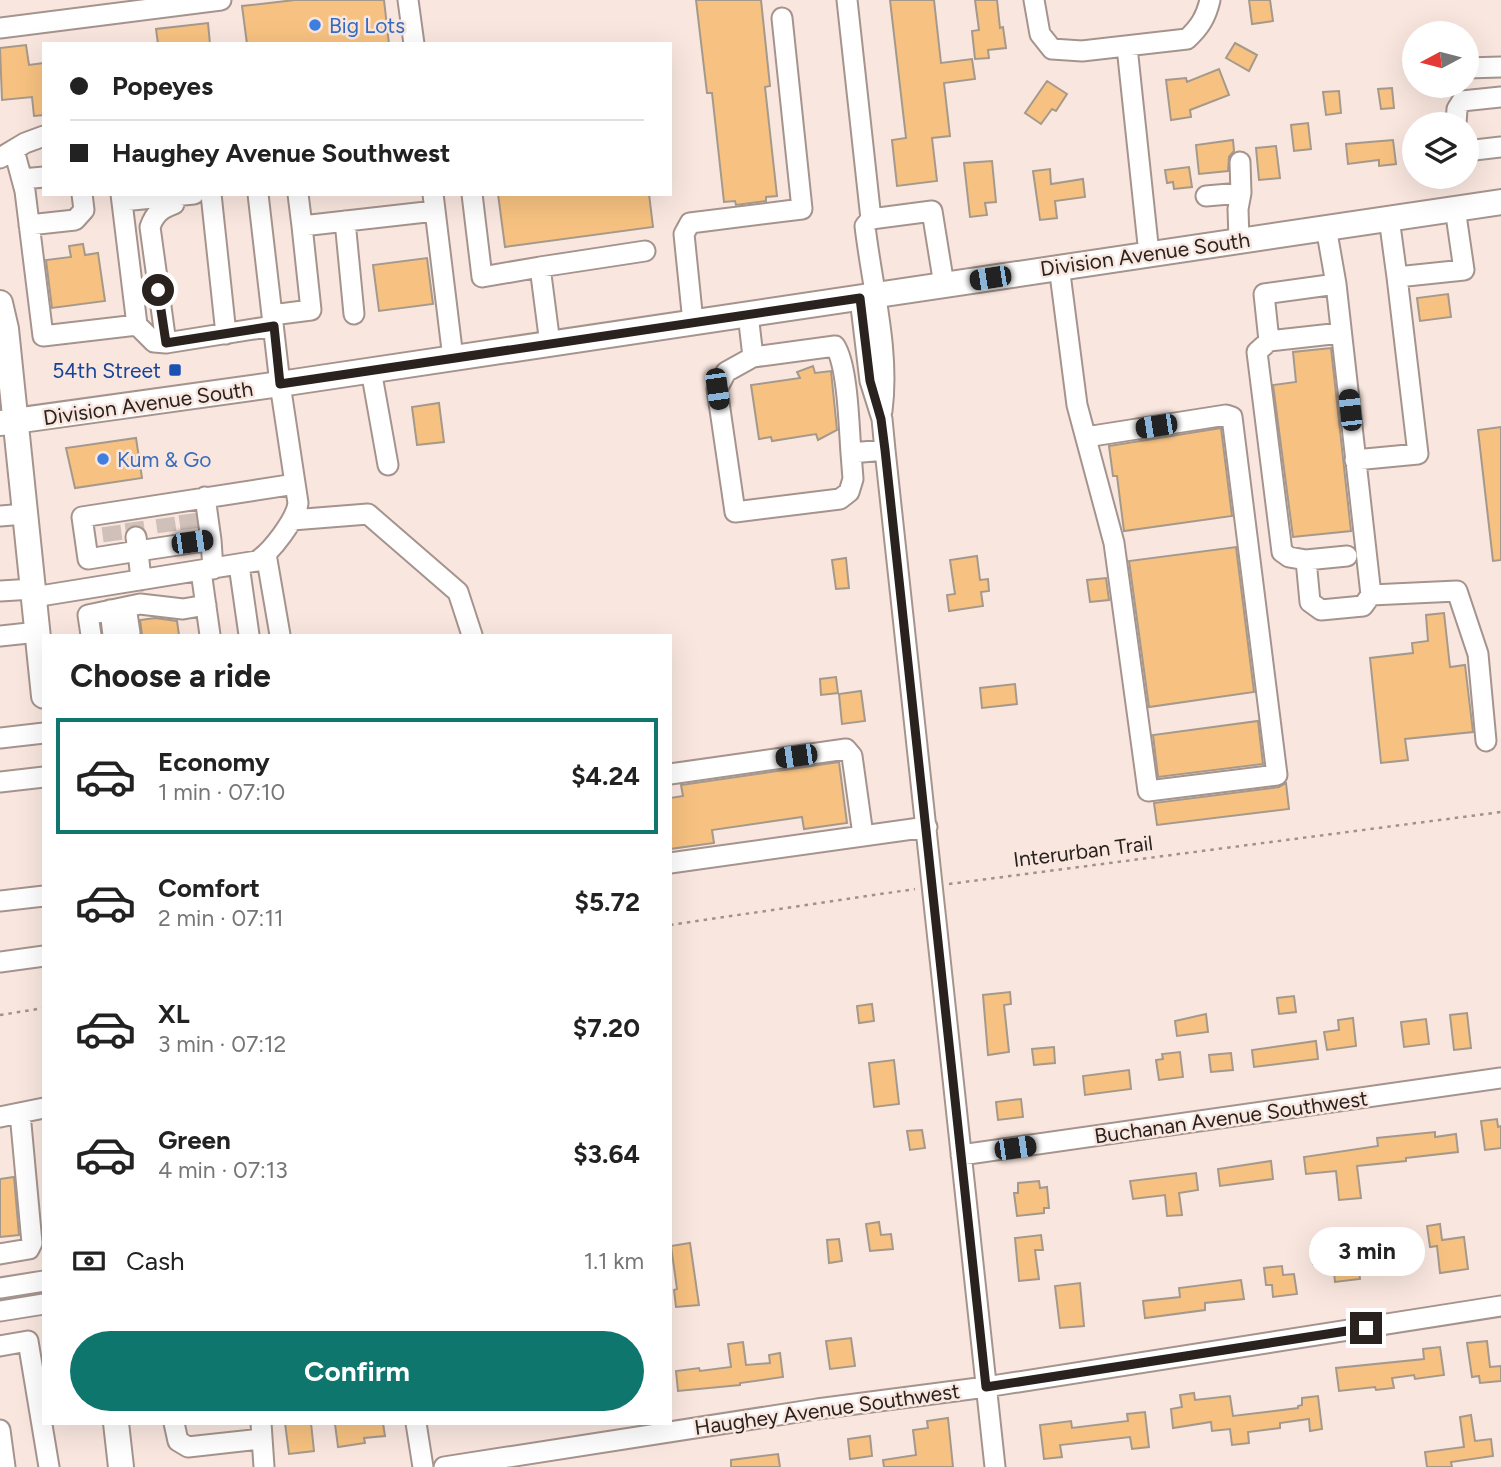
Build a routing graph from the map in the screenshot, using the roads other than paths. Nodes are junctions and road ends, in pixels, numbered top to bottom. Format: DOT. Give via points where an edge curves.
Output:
graph roads {
  1 [pos="221,0"];
  2 [pos="408,0"];
  3 [pos="847,0"];
  4 [pos="1034,0"];
  5 [pos="1210,0"];
  6 [pos="782,18"];
  7 [pos="0,28"];
  8 [pos="414,42"];
  9 [pos="1127,47"];
  10 [pos="1501,67"];
  11 [pos="1479,68"];
  12 [pos="1479,95"];
  13 [pos="1501,97"];
  14 [pos="42,137"];
  15 [pos="1501,148"];
  16 [pos="1479,150"];
  17 [pos="5,152"];
  18 [pos="1240,162"];
  19 [pos="42,177"];
  20 [pos="22,179"];
  21 [pos="1241,193"];
  22 [pos="82,196"];
  23 [pos="173,196"];
  24 [pos="211,196"];
  25 [pos="258,196"];
  26 [pos="298,196"];
  27 [pos="472,196"];
  28 [pos="1206,196"];
  29 [pos="122,198"];
  30 [pos="1501,202"];
  31 [pos="434,203"];
  32 [pos="1455,208"];
  33 [pos="1389,218"];
  34 [pos="871,219"];
  35 [pos="345,221"];
  36 [pos="30,225"];
  37 [pos="302,226"];
  38 [pos="1326,228"];
  39 [pos="1239,240"];
  40 [pos="645,251"];
  41 [pos="1149,254"];
  42 [pos="540,267"];
  43 [pos="1059,267"];
  44 [pos="1397,277"];
  45 [pos="1336,284"];
  46 [pos="944,285"];
  47 [pos="868,297"];
  48 [pos="0,303"];
  49 [pos="355,314"];
  50 [pos="748,314"];
  51 [pos="273,321"];
  52 [pos="693,323"];
  53 [pos="137,325"];
  54 [pos="226,334"];
  55 [pos="1341,334"];
  56 [pos="1269,341"];
  57 [pos="166,343"];
  58 [pos="550,344"];
  59 [pos="753,357"];
  60 [pos="453,358"];
  61 [pos="371,370"];
  62 [pos="280,384"];
  63 [pos="7,422"];
  64 [pos="1086,437"];
  65 [pos="885,450"];
  66 [pos="851,453"];
  67 [pos="1355,460"];
  68 [pos="388,465"];
  69 [pos="295,484"];
  70 [pos="25,514"];
  71 [pos="0,516"];
  72 [pos="195,520"];
  73 [pos="292,520"];
  74 [pos="149,527"];
  75 [pos="266,554"];
  76 [pos="1347,556"];
  77 [pos="1306,560"];
  78 [pos="239,565"];
  79 [pos="207,570"];
  80 [pos="141,580"];
  81 [pos="0,591"];
  82 [pos="34,593"];
  83 [pos="1370,594"];
  84 [pos="206,606"];
  85 [pos="114,609"];
  86 [pos="38,632"];
  87 [pos="91,634"];
  88 [pos="103,634"];
  89 [pos="122,634"];
  90 [pos="210,634"];
  91 [pos="249,634"];
  92 [pos="280,634"];
  93 [pos="472,634"];
  94 [pos="0,636"];
  95 [pos="42,675"];
  96 [pos="42,733"];
  97 [pos="0,738"];
  98 [pos="1486,741"];
  99 [pos="672,774"];
  100 [pos="42,777"];
  101 [pos="0,782"];
  102 [pos="927,827"];
  103 [pos="863,835"];
  104 [pos="672,863"];
  105 [pos="42,896"];
  106 [pos="0,901"];
  107 [pos="42,956"];
  108 [pos="0,962"];
  109 [pos="1501,1078"];
  110 [pos="42,1108"];
  111 [pos="20,1113"];
  112 [pos="0,1116"];
  113 [pos="961,1156"];
  114 [pos="0,1254"];
  115 [pos="42,1281"];
  116 [pos="0,1288"];
  117 [pos="42,1304"];
  118 [pos="1501,1307"];
  119 [pos="0,1311"];
  120 [pos="0,1346"];
  121 [pos="986,1387"];
  122 [pos="42,1423"];
  123 [pos="42,1425"];
  124 [pos="116,1425"];
  125 [pos="174,1425"];
  126 [pos="416,1425"];
  127 [pos="654,1429"];
  128 [pos="0,1430"];
  129 [pos="261,1431"];
  130 [pos="5,1467"];
  131 [pos="49,1467"];
  132 [pos="121,1467"];
  133 [pos="264,1467"];
  134 [pos="423,1467"];
  135 [pos="444,1467"];
  136 [pos="995,1467"];
  1 -- 7 [label="street"];
  2 -- 8 [label="street"];
  3 -- 34 [label="street"];
  4 -- 9 [label="street" via="1040,34 1052,49"];
  5 -- 9 [label="street" via="1206,16 1188,39"];
  6 -- 52 [label="street" via="802,209 690,223 684,234"];
  9 -- 41 [label="street"];
  10 -- 11 [label="street"];
  12 -- 13 [label="street"];
  14 -- 17 [label="street"];
  15 -- 16 [label="street"];
  17 -- 20 [label="street"];
  18 -- 21 [label="street"];
  19 -- 20 [label="street"];
  20 -- 36 [label="street"];
  21 -- 28 [label="street"];
  21 -- 39 [label="street"];
  22 -- 36 [label="street" via="84,210 75,220"];
  23 -- 29 [label="street"];
  23 -- 57 [label="street" via="174,204 154,215 150,227"];
  24 -- 54 [label="street"];
  25 -- 51 [label="street"];
  26 -- 37 [label="street"];
  27 -- 42 [label="street" via="482,277"];
  29 -- 53 [label="street"];
  30 -- 32 [label="main road, Division Avenue South"];
  31 -- 35 [label="street"];
  31 -- 60 [label="street"];
  32 -- 33 [label="main road, Division Avenue South"];
  32 -- 44 [label="street" via="1464,270"];
  33 -- 38 [label="main road, Division Avenue South"];
  33 -- 44 [label="street"];
  34 -- 46 [label="street" via="932,211"];
  34 -- 47 [label="street" via="865,226"];
  35 -- 37 [label="street"];
  35 -- 49 [label="street"];
  36 -- 53 [label="street" via="43,336"];
  37 -- 51 [label="street" via="311,310"];
  38 -- 39 [label="main road, Division Avenue South"];
  38 -- 45 [label="street"];
  39 -- 41 [label="main road, Division Avenue South"];
  40 -- 42 [label="street"];
  41 -- 43 [label="main road, Division Avenue South"];
  42 -- 58 [label="street"];
  43 -- 46 [label="main road, Division Avenue South"];
  43 -- 64 [label="street" via="1077,405"];
  44 -- 67 [label="street" via="1418,454"];
  45 -- 55 [label="street"];
  45 -- 56 [label="street" via="1264,294"];
  46 -- 47 [label="main road, Division Avenue South"];
  47 -- 50 [label="main road, Division Avenue South"];
  47 -- 65 [label="street" via="870,381"];
  48 -- 63 [label="main road" via="6,329"];
  50 -- 52 [label="main road, Division Avenue South"];
  50 -- 59 [label="street"];
  51 -- 54 [label="street"];
  51 -- 62 [label="street"];
  52 -- 58 [label="main road, Division Avenue South"];
  53 -- 57 [label="street" via="154,342"];
  54 -- 57 [label="street"];
  55 -- 56 [label="street"];
  55 -- 67 [label="street"];
  56 -- 77 [label="street" via="1257,352 1282,552"];
  58 -- 60 [label="main road, Division Avenue South"];
  59 -- 66 [label="street" via="835,346 840,354"];
  59 -- 66 [label="street" via="726,372 717,389 736,512 839,499 849,492 853,479"];
  60 -- 61 [label="main road, Division Avenue South"];
  61 -- 62 [label="main road, Division Avenue South"];
  61 -- 68 [label="street"];
  62 -- 63 [label="main road, Division Avenue South"];
  62 -- 69 [label="street"];
  63 -- 70 [label="main road"];
  64 -- 64 [label="street" via="1114,543 1147,791 1277,775 1231,417"];
  65 -- 66 [label="street"];
  65 -- 102 [label="street"];
  67 -- 83 [label="street"];
  69 -- 72 [label="street"];
  69 -- 73 [label="street" via="298,503"];
  70 -- 71 [label="street"];
  70 -- 82 [label="main road"];
  72 -- 74 [label="street"];
  72 -- 74 [label="street"];
  72 -- 79 [label="street"];
  73 -- 75 [label="street"];
  73 -- 93 [label="street" via="368,514 458,592"];
  74 -- 74 [label="street" via="112,533"];
  74 -- 80 [label="street"];
  75 -- 78 [label="street"];
  75 -- 92 [label="street"];
  76 -- 77 [label="street"];
  77 -- 83 [label="street" via="1310,602 1321,610 1363,606"];
  78 -- 79 [label="street"];
  78 -- 91 [label="street"];
  79 -- 80 [label="street"];
  79 -- 84 [label="street"];
  80 -- 82 [label="street"];
  81 -- 82 [label="street"];
  82 -- 86 [label="main road"];
  83 -- 98 [label="street" via="1457,591 1478,654"];
  84 -- 85 [label="street" via="183,609 140,604"];
  84 -- 90 [label="street"];
  85 -- 87 [label="street" via="88,615"];
  85 -- 88 [label="street"];
  85 -- 89 [label="street"];
  86 -- 94 [label="street"];
  86 -- 95 [label="main road"];
  96 -- 97 [label="street"];
  99 -- 103 [label="street" via="846,749 852,757"];
  100 -- 101 [label="street"];
  102 -- 103 [label="street"];
  102 -- 113 [label="street"];
  103 -- 104 [label="street"];
  105 -- 106 [label="street"];
  107 -- 108 [label="street"];
  109 -- 113 [label="street, Buchanan Avenue Southwest"];
  110 -- 111 [label="street"];
  111 -- 112 [label="street"];
  111 -- 114 [label="street" via="33,1243 29,1250"];
  113 -- 121 [label="street"];
  115 -- 116 [label="street"];
  117 -- 119 [label="street"];
  118 -- 121 [label="street, Haughey Avenue Southwest"];
  120 -- 122 [label="street" via="29,1341"];
  121 -- 127 [label="street, Haughey Avenue Southwest"];
  121 -- 136 [label="street"];
  123 -- 131 [label="street"];
  124 -- 132 [label="main road"];
  125 -- 129 [label="street" via="178,1441 188,1447"];
  126 -- 134 [label="street"];
  127 -- 135 [label="street, Haughey Avenue Southwest"];
  128 -- 130 [label="street"];
  129 -- 133 [label="street"];
}
